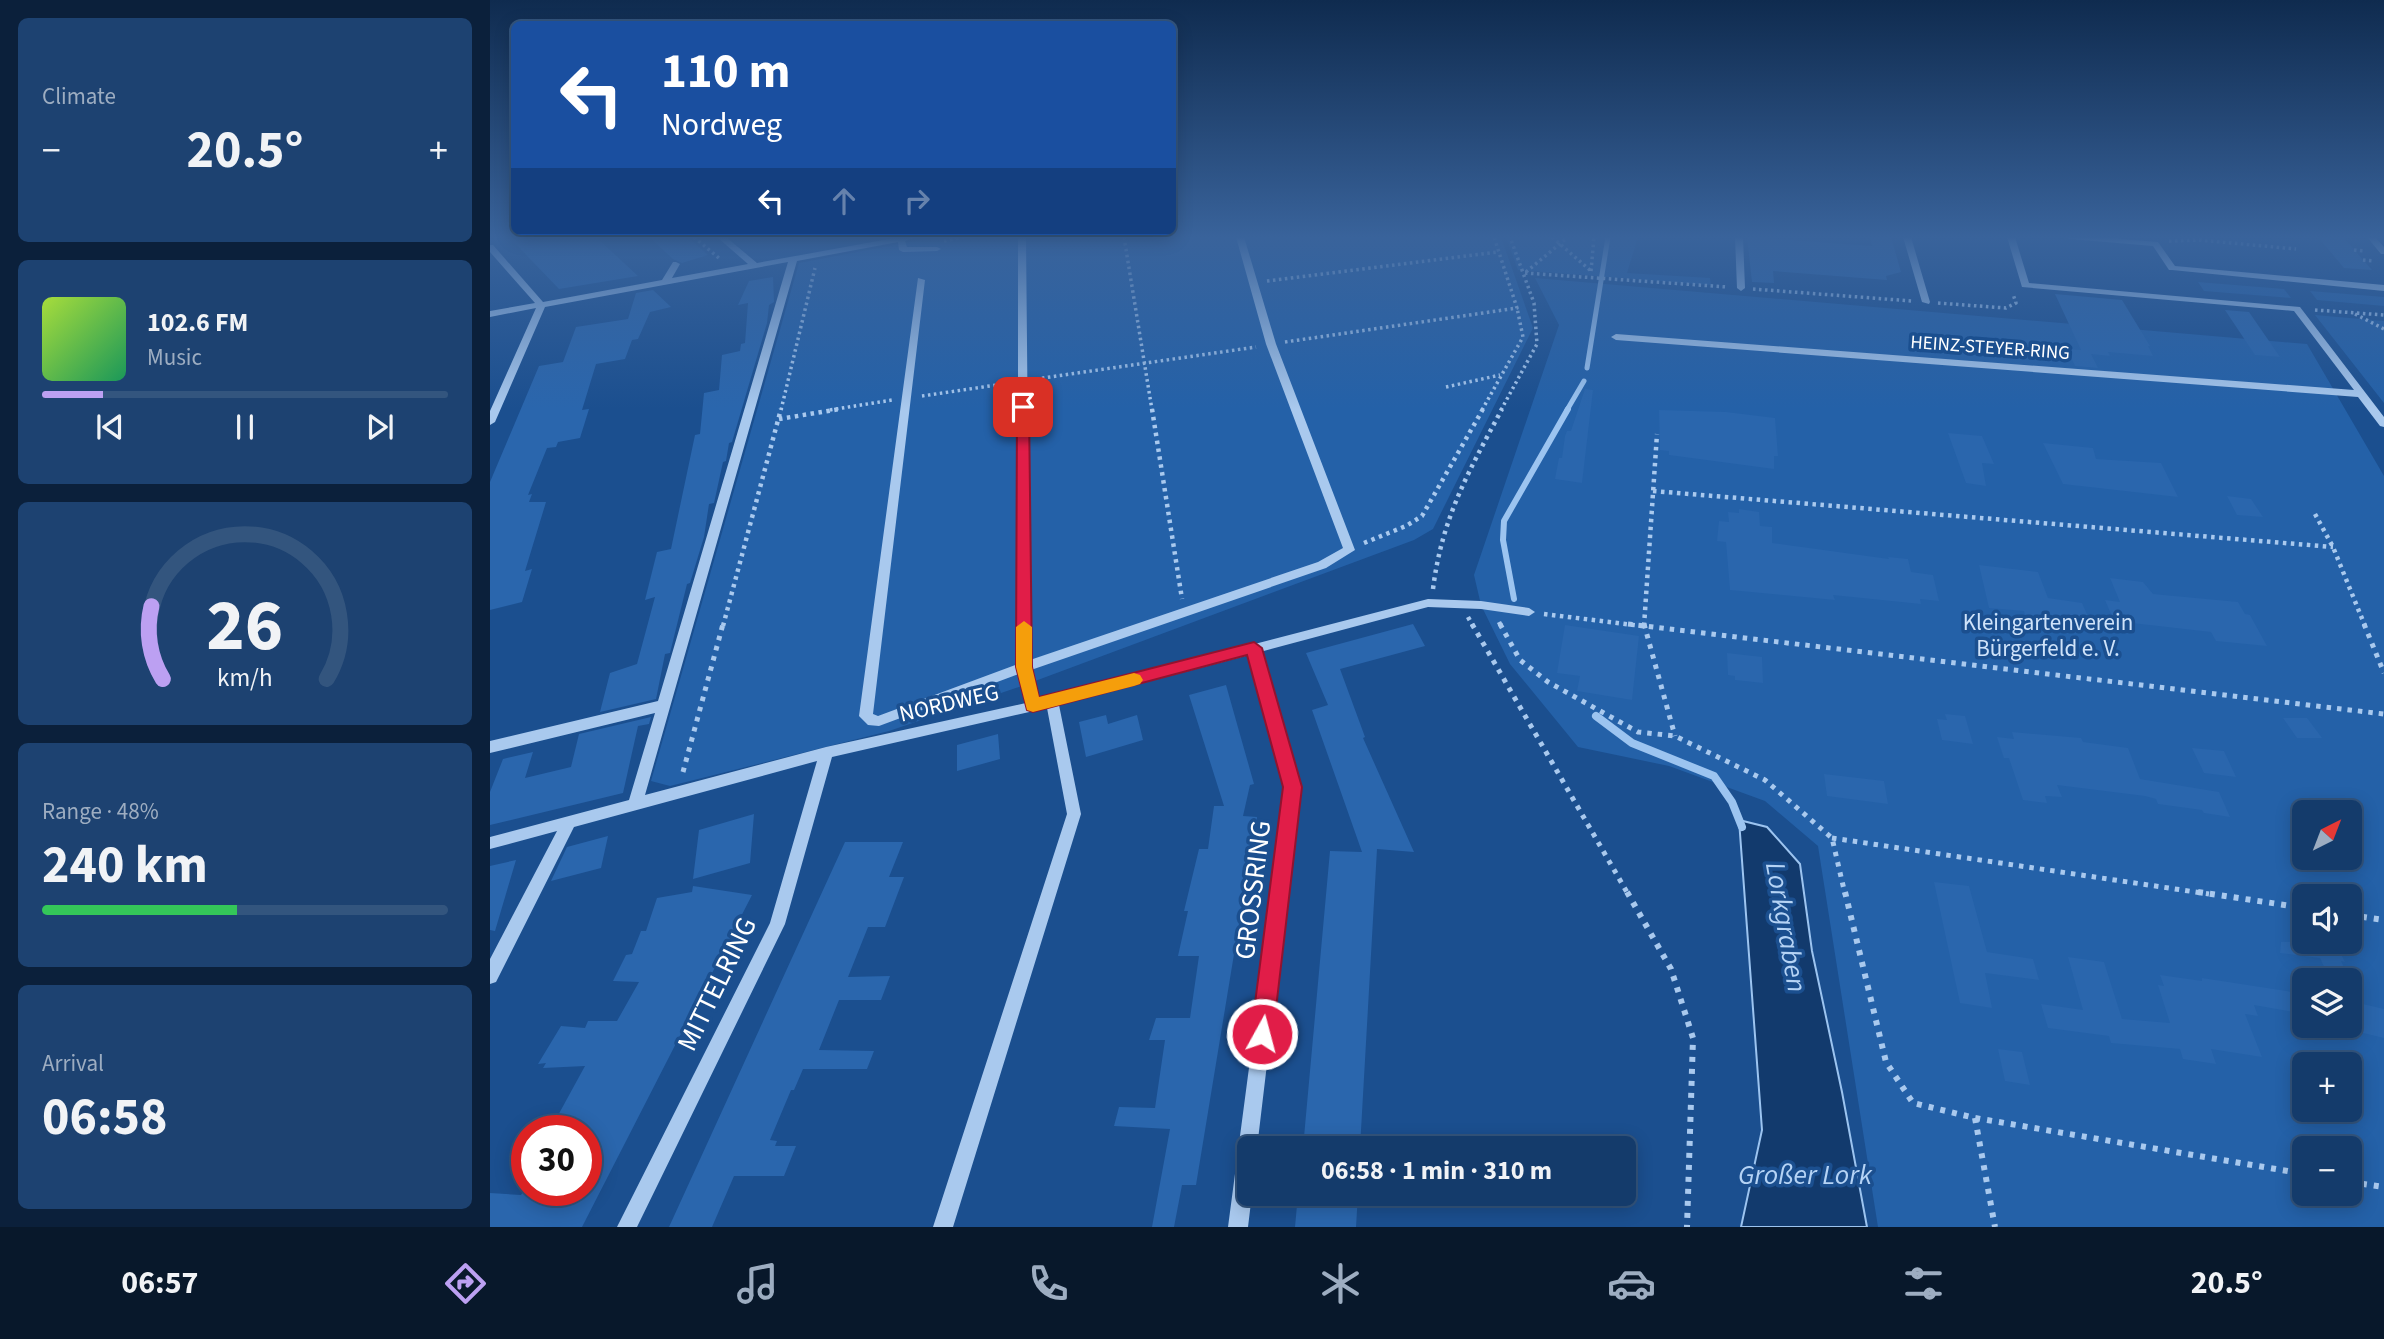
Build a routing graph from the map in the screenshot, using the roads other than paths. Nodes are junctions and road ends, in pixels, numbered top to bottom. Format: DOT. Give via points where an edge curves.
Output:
graph roads {
  1 [pos="531,294"];
  2 [pos="597,294"];
  3 [pos="782,294"];
  4 [pos="919,294"];
  5 [pos="1022,294"];
  6 [pos="1258,294"];
  7 [pos="1924,294"];
  8 [pos="2130,294"];
  9 [pos="1926,302"];
  10 [pos="541,305"];
  11 [pos="490,314"];
  12 [pos="1616,337"];
  13 [pos="2362,394"];
  14 [pos="490,422"];
  15 [pos="2384,424"];
  16 [pos="1529,612"];
  17 [pos="1254,648"];
  18 [pos="1024,667"];
  19 [pos="1052,702"];
  20 [pos="1033,705"];
  21 [pos="662,706"];
  22 [pos="490,747"];
  23 [pos="826,753"];
  24 [pos="635,805"];
  25 [pos="569,822"];
  26 [pos="490,843"];
  27 [pos="490,976"];
  28 [pos="627,1227"];
  29 [pos="943,1227"];
  30 [pos="1238,1227"];
  1 -- 10 [label="street"];
  2 -- 10 [label="street"];
  3 -- 21 [label="street"];
  4 -- 18 [label="street" via="866,716 879,721"];
  5 -- 18 [label="street"];
  6 -- 18 [label="street" via="1270,344 1349,550 1322,565"];
  7 -- 9 [label="street"];
  8 -- 13 [label="street" via="2297,309"];
  10 -- 11 [label="street"];
  10 -- 14 [label="street"];
  12 -- 13 [label="street, HEINZ-STEYER-RING"];
  13 -- 15 [label="street"];
  16 -- 17 [label="street, NORDWEG" via="1428,603"];
  17 -- 19 [label="street, NORDWEG"];
  17 -- 30 [label="street, GROSSRING" via="1293,787"];
  18 -- 20 [label="street"];
  19 -- 20 [label="street, NORDWEG"];
  19 -- 29 [label="street" via="1074,814"];
  20 -- 23 [label="street, NORDWEG"];
  21 -- 22 [label="street"];
  21 -- 24 [label="street"];
  23 -- 24 [label="street, NORDWEG"];
  23 -- 28 [label="street, MITTELRING" via="777,925"];
  24 -- 25 [label="street, NORDWEG"];
  25 -- 26 [label="street, NORDWEG"];
  25 -- 27 [label="street"];
}
